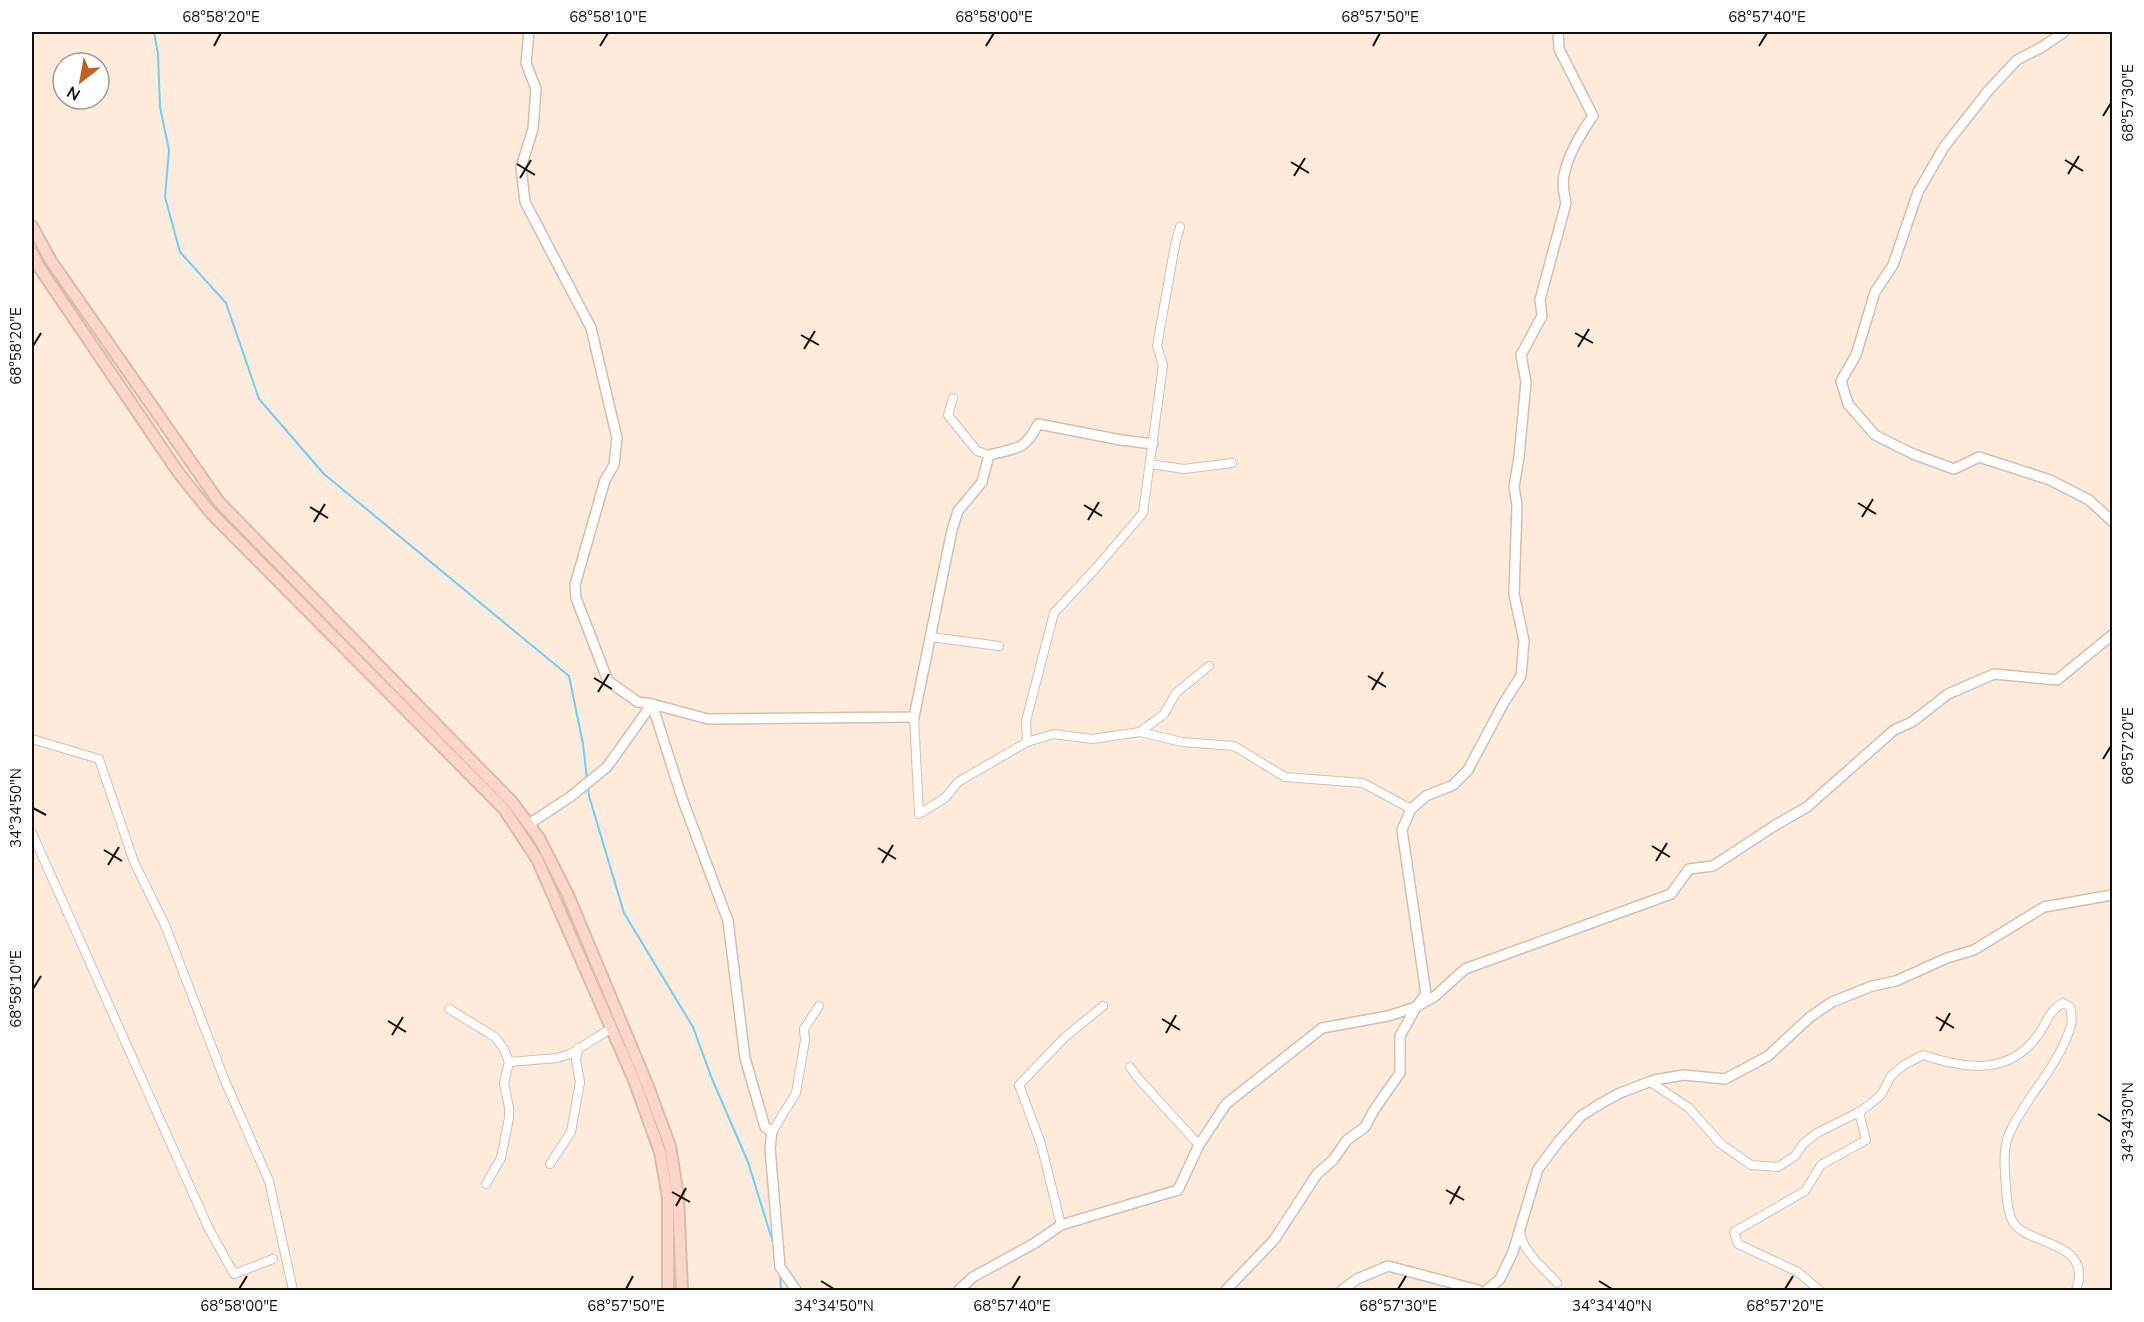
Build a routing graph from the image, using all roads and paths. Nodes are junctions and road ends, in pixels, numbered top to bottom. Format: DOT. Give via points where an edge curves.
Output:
graph roads {
  1 [pos="529,32"];
  2 [pos="1558,32"];
  3 [pos="2064,32"];
  4 [pos="32,226"];
  5 [pos="1180,227"];
  6 [pos="32,253"];
  7 [pos="953,398"];
  8 [pos="1154,444"];
  9 [pos="989,455"];
  10 [pos="1232,463"];
  11 [pos="1150,464"];
  12 [pos="2112,521"];
  13 [pos="2112,635"];
  14 [pos="931,637"];
  15 [pos="999,646"];
  16 [pos="1209,666"];
  17 [pos="652,704"];
  18 [pos="914,717"];
  19 [pos="1140,732"];
  20 [pos="32,739"];
  21 [pos="1027,742"];
  22 [pos="1411,809"];
  23 [pos="529,824"];
  24 [pos="32,833"];
  25 [pos="2112,895"];
  26 [pos="819,1006"];
  27 [pos="1103,1006"];
  28 [pos="1416,1007"];
  29 [pos="449,1009"];
  30 [pos="612,1028"];
  31 [pos="578,1048"];
  32 [pos="509,1062"];
  33 [pos="1130,1067"];
  34 [pos="1649,1081"];
  35 [pos="1859,1112"];
  36 [pos="772,1132"];
  37 [pos="1200,1145"];
  38 [pos="550,1164"];
  39 [pos="486,1184"];
  40 [pos="1061,1226"];
  41 [pos="1520,1226"];
  42 [pos="273,1259"];
  43 [pos="1557,1283"];
  44 [pos="293,1290"];
  45 [pos="668,1290"];
  46 [pos="682,1290"];
  47 [pos="796,1290"];
  48 [pos="959,1290"];
  49 [pos="1226,1290"];
  50 [pos="1342,1290"];
  51 [pos="1478,1290"];
  52 [pos="1487,1290"];
  53 [pos="1819,1290"];
  54 [pos="2076,1290"];
  1 -- 17 [label="street" via="526,63 536,89 533,129 521,167 525,202 591,328 617,438 614,465 605,480 575,585 576,598 608,681 639,702"];
  2 -- 22 [label="street" via="1559,49 1593,116 1577,141 1564,174 1566,203 1540,300 1542,316 1521,355 1526,382 1514,487 1514,594 1524,641 1521,676 1468,770 1453,786 1426,796"];
  3 -- 12 [label="street" via="2018,60 1944,147 1918,192 1893,265 1875,292 1856,355 1841,381 1848,404 1875,435 1954,469 1979,457 2050,480 2089,500"];
  4 -- 23 [label="main road" via="51,261 219,502 512,802"];
  5 -- 8 [label="street" via="1157,346 1163,364"];
  6 -- 30 [label="main road" via="178,472 210,512 504,809 537,859"];
  7 -- 9 [label="street" via="948,415 977,451"];
  8 -- 9 [label="street" via="1038,424 1023,446"];
  8 -- 11 [label="street"];
  9 -- 14 [label="street" via="982,482 958,511"];
  10 -- 11 [label="street" via="1184,469"];
  11 -- 21 [label="street" via="1143,513 1054,614 1026,721"];
  13 -- 28 [label="street" via="2057,680 1994,674 1948,694 1912,722 1894,730 1807,807 1713,866 1689,869 1671,894 1465,969 1434,997"];
  14 -- 15 [label="street"];
  14 -- 18 [label="street"];
  16 -- 19 [label="street" via="1176,693 1164,714"];
  17 -- 18 [label="street" via="708,719"];
  17 -- 23 [label="street" via="608,767"];
  17 -- 36 [label="street" via="728,921 744,1058 765,1127"];
  18 -- 21 [label="street" via="919,814 945,798 958,782"];
  19 -- 21 [label="street" via="1092,739 1054,735"];
  19 -- 22 [label="street" via="1182,742 1234,746 1285,777 1363,783"];
  20 -- 44 [label="street" via="99,759 134,862 165,925 225,1081 269,1181"];
  22 -- 28 [label="street" via="1402,830 1425,994"];
  23 -- 46 [label="main road" via="568,895 670,1146 678,1196"];
  24 -- 42 [label="street" via="208,1227 234,1274"];
  25 -- 34 [label="street" via="2044,907 1974,950 1832,1002 1768,1056 1725,1079 1684,1075"];
  26 -- 36 [label="street" via="804,1029 796,1093"];
  27 -- 40 [label="street" via="1064,1038 1020,1085 1041,1143"];
  28 -- 37 [label="street" via="1322,1028 1226,1104"];
  28 -- 49 [label="street" via="1400,1036 1400,1073 1365,1127 1347,1140 1317,1174 1274,1240"];
  29 -- 32 [label="street" via="495,1037"];
  30 -- 31 [label="street"];
  30 -- 45 [label="main road" via="660,1152 668,1198"];
  31 -- 32 [label="street" via="557,1058"];
  31 -- 38 [label="street" via="580,1082 571,1132"];
  32 -- 39 [label="street" via="504,1083 509,1118 501,1158"];
  33 -- 37 [label="street"];
  34 -- 35 [label="street" via="1689,1108 1721,1144 1751,1165 1778,1167 1817,1133"];
  34 -- 41 [label="street" via="1581,1116 1558,1141 1538,1169"];
  35 -- 53 [label="street" via="1866,1140 1821,1165 1805,1191 1734,1232 1738,1244 1798,1272"];
  35 -- 54 [label="street" via="1881,1095 1891,1076 1923,1055 1961,1066 1980,1067 2008,1060 2025,1052 2055,1007 2063,1003 2070,1007 2072,1023 2064,1042 2009,1134 2004,1153 2012,1222 2073,1258 2079,1282"];
  36 -- 47 [label="street" via="780,1267"];
  37 -- 40 [label="street" via="1178,1190"];
  40 -- 48 [label="street" via="973,1277"];
  41 -- 43 [label="street" via="1526,1250"];
  41 -- 52 [label="street" via="1500,1279"];
  50 -- 51 [label="street" via="1388,1266"];
}
